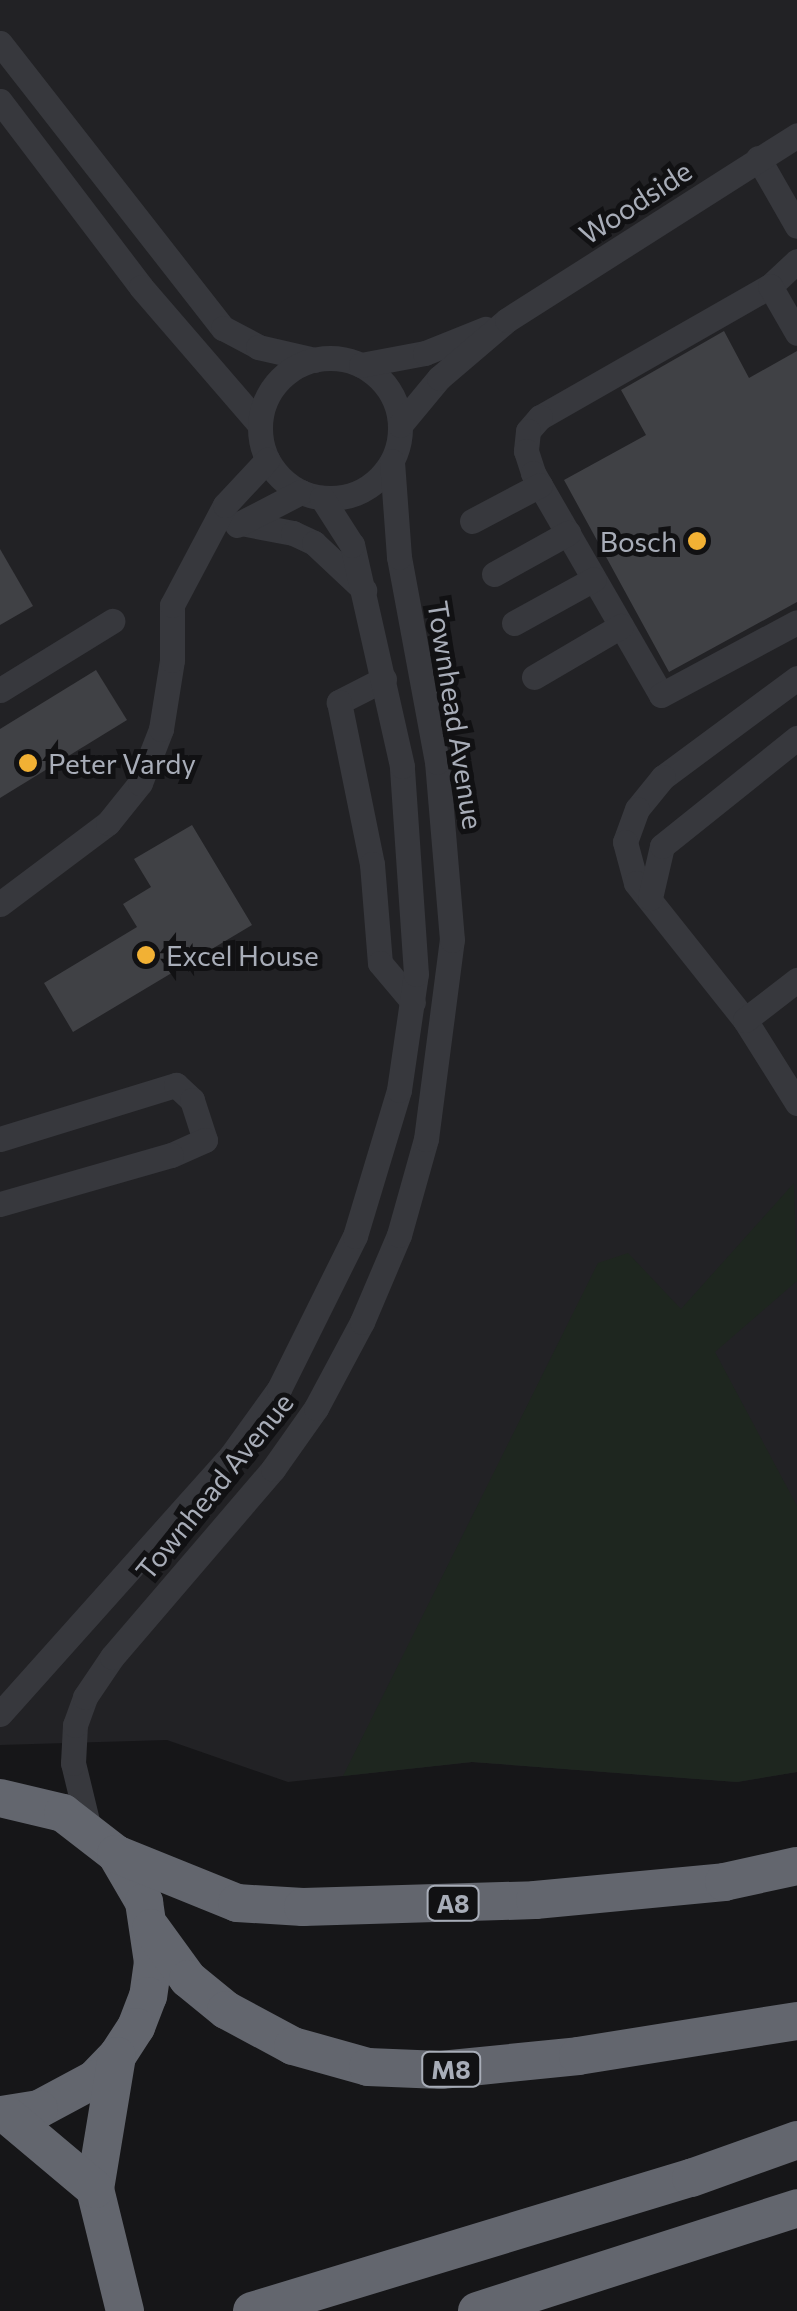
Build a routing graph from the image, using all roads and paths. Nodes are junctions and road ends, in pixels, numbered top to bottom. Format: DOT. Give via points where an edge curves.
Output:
graph roads {
  1 [pos="0,43"];
  2 [pos="0,101"];
  3 [pos="797,135"];
  4 [pos="758,158"];
  5 [pos="797,226"];
  6 [pos="797,260"];
  7 [pos="770,286"];
  8 [pos="507,320"];
  9 [pos="797,334"];
  10 [pos="315,360"];
  11 [pos="361,365"];
  12 [pos="260,425"];
  13 [pos="400,425"];
  14 [pos="267,460"];
  15 [pos="392,461"];
  16 [pos="540,485"];
  17 [pos="311,495"];
  18 [pos="472,521"];
  19 [pos="241,522"];
  20 [pos="568,533"];
  21 [pos="206,542"];
  22 [pos="494,574"];
  23 [pos="594,579"];
  24 [pos="365,591"];
  25 [pos="112,622"];
  26 [pos="797,622"];
  27 [pos="514,623"];
  28 [pos="621,626"];
  29 [pos="534,676"];
  30 [pos="797,678"];
  31 [pos="384,679"];
  32 [pos="0,690"];
  33 [pos="797,738"];
  34 [pos="650,898"];
  35 [pos="0,904"];
  36 [pos="797,980"];
  37 [pos="413,1002"];
  38 [pos="745,1020"];
  39 [pos="797,1103"];
  40 [pos="0,1139"];
  41 [pos="0,1204"];
  42 [pos="0,1714"];
  43 [pos="0,1798"];
  44 [pos="103,1842"];
  45 [pos="797,1866"];
  46 [pos="150,1928"];
  47 [pos="797,2022"];
  48 [pos="117,2056"];
  49 [pos="4,2114"];
  50 [pos="797,2140"];
  51 [pos="95,2190"];
  52 [pos="797,2208"];
  53 [pos="126,2311"];
  54 [pos="252,2311"];
  55 [pos="477,2311"];
  1 -- 10 [label="street" via="223,328 258,347"];
  2 -- 12 [label="street" via="141,287"];
  3 -- 4 [label="street, Woodside"];
  4 -- 5 [label="street"];
  4 -- 8 [label="street, Woodside"];
  6 -- 7 [label="street"];
  7 -- 9 [label="street"];
  7 -- 16 [label="street" via="540,417 528,431 526,451"];
  8 -- 11 [label="street, Woodside" via="425,353"];
  8 -- 13 [label="street, Woodside" via="439,378"];
  10 -- 11 [label="street"];
  10 -- 12 [label="street" via="276,383"];
  11 -- 13 [label="street" via="389,390"];
  12 -- 14 [label="street"];
  13 -- 15 [label="street"];
  14 -- 17 [label="street" via="281,479"];
  14 -- 21 [label="street" via="225,505"];
  15 -- 17 [label="street" via="363,490"];
  15 -- 44 [label="street, Townhead Avenue" via="400,557 438,762 451,921 443,1035 426,1139 399,1234 316,1408 85,1697 75,1724 73,1763"];
  16 -- 18 [label="street"];
  16 -- 20 [label="street"];
  17 -- 19 [label="street"];
  17 -- 24 [label="street, Townhead Avenue" via="352,546"];
  19 -- 21 [label="street"];
  19 -- 24 [label="street" via="314,543"];
  20 -- 22 [label="street"];
  20 -- 23 [label="street"];
  21 -- 35 [label="street" via="172,605 161,729 140,783 108,823"];
  23 -- 27 [label="street"];
  23 -- 28 [label="street"];
  24 -- 31 [label="street, Townhead Avenue"];
  25 -- 32 [label="street"];
  26 -- 28 [label="street" via="661,695"];
  28 -- 29 [label="street"];
  30 -- 34 [label="street" via="663,777 637,808 626,856"];
  31 -- 37 [label="street, Townhead Avenue" via="410,848"];
  31 -- 37 [label="street" via="339,702 364,814 380,963"];
  33 -- 34 [label="street" via="662,846"];
  34 -- 38 [label="street"];
  36 -- 38 [label="street"];
  37 -- 42 [label="street, Townhead Avenue" via="399,1090 355,1236 280,1388 230,1457"];
  38 -- 39 [label="street"];
  40 -- 41 [label="street" via="176,1085 192,1100 205,1140"];
  43 -- 44 [label="highway" via="34,1802"];
  44 -- 45 [label="highway, A8" via="174,1882 237,1903 303,1907 535,1900 724,1882"];
  44 -- 46 [label="highway" via="138,1889"];
  46 -- 47 [label="highway, M8" via="188,1979 226,2010 293,2046 368,2066 440,2070 539,2060"];
  46 -- 48 [label="highway" via="148,1996"];
  48 -- 49 [label="highway" via="68,2097"];
  48 -- 51 [label="highway"];
  49 -- 51 [label="highway"];
  50 -- 54 [label="highway"];
  51 -- 53 [label="highway"];
  52 -- 55 [label="highway"];
}
